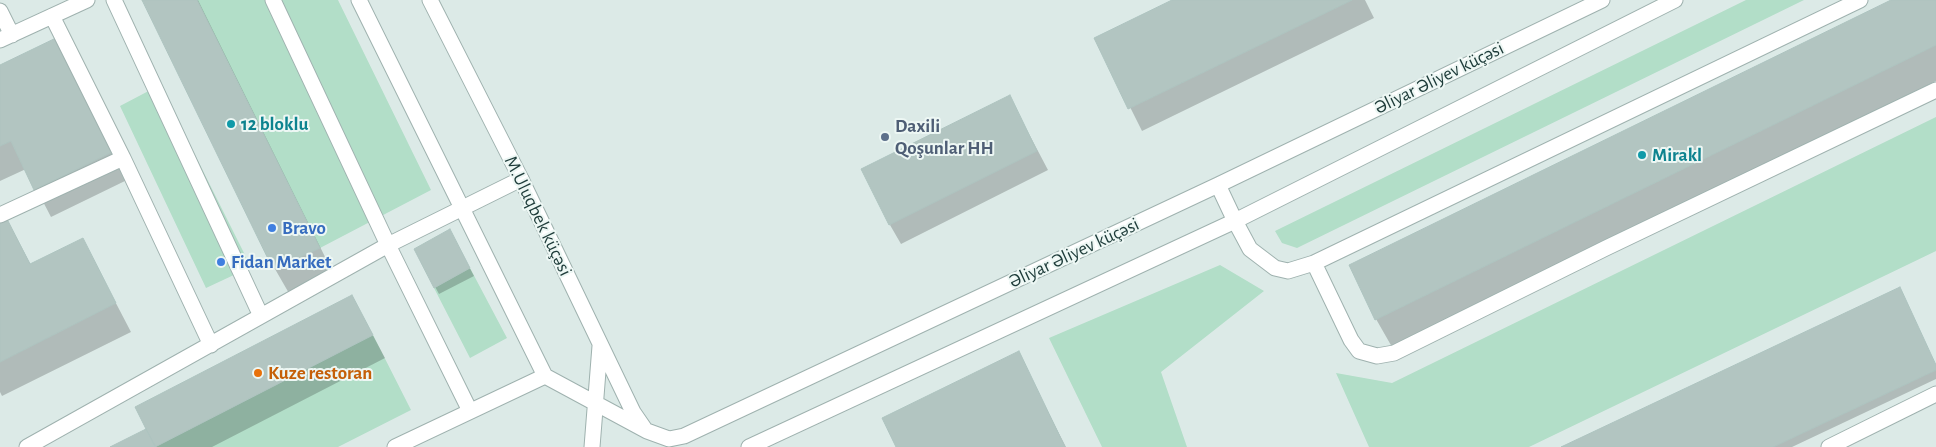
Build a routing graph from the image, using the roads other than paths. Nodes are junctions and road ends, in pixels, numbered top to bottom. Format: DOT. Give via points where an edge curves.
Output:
graph roads {
  1 [pos="87,0"];
  2 [pos="114,0"];
  3 [pos="273,0"];
  4 [pos="359,0"];
  5 [pos="430,0"];
  6 [pos="1602,0"];
  7 [pos="1675,0"];
  8 [pos="1860,0"];
  9 [pos="0,11"];
  10 [pos="52,16"];
  11 [pos="6,37"];
  12 [pos="1936,90"];
  13 [pos="123,158"];
  14 [pos="521,179"];
  15 [pos="1218,185"];
  16 [pos="461,209"];
  17 [pos="0,215"];
  18 [pos="1234,221"];
  19 [pos="388,245"];
  20 [pos="1314,263"];
  21 [pos="261,316"];
  22 [pos="211,345"];
  23 [pos="600,345"];
  24 [pos="545,376"];
  25 [pos="1936,394"];
  26 [pos="595,403"];
  27 [pos="470,411"];
  28 [pos="647,432"];
  29 [pos="27,447"];
  30 [pos="395,447"];
  31 [pos="592,447"];
  32 [pos="749,447"];
  33 [pos="1829,447"];
  1 -- 10 [label="street"];
  2 -- 21 [label="street"];
  3 -- 19 [label="street"];
  4 -- 16 [label="street"];
  5 -- 14 [label="street, M.Uluqbek küçəsi"];
  6 -- 15 [label="street, Əliyar Əliyev küçəsi"];
  7 -- 18 [label="street, Əliyar Əliyev küçəsi"];
  8 -- 20 [label="street"];
  9 -- 11 [label="street"];
  10 -- 11 [label="street"];
  10 -- 13 [label="street"];
  12 -- 20 [label="street" via="1394,353 1378,356 1359,351"];
  13 -- 17 [label="street"];
  13 -- 22 [label="street"];
  14 -- 16 [label="street"];
  14 -- 23 [label="street, M.Uluqbek küçəsi"];
  15 -- 18 [label="street"];
  15 -- 28 [label="street, Əliyar Əliyev küçəsi" via="684,436 669,439"];
  16 -- 19 [label="street"];
  16 -- 24 [label="street"];
  18 -- 20 [label="street" via="1250,249 1275,268 1288,271"];
  18 -- 32 [label="street, Əliyar Əliyev küçəsi"];
  19 -- 21 [label="street"];
  19 -- 27 [label="street"];
  21 -- 22 [label="street"];
  22 -- 29 [label="street"];
  23 -- 26 [label="street"];
  23 -- 28 [label="street, M.Uluqbek küçəsi" via="633,412"];
  24 -- 26 [label="street, Əliyar Əliyev küçəsi"];
  24 -- 27 [label="street"];
  25 -- 33 [label="street"];
  26 -- 28 [label="street, Əliyar Əliyev küçəsi"];
  26 -- 31 [label="street"];
  27 -- 30 [label="street"];
}
